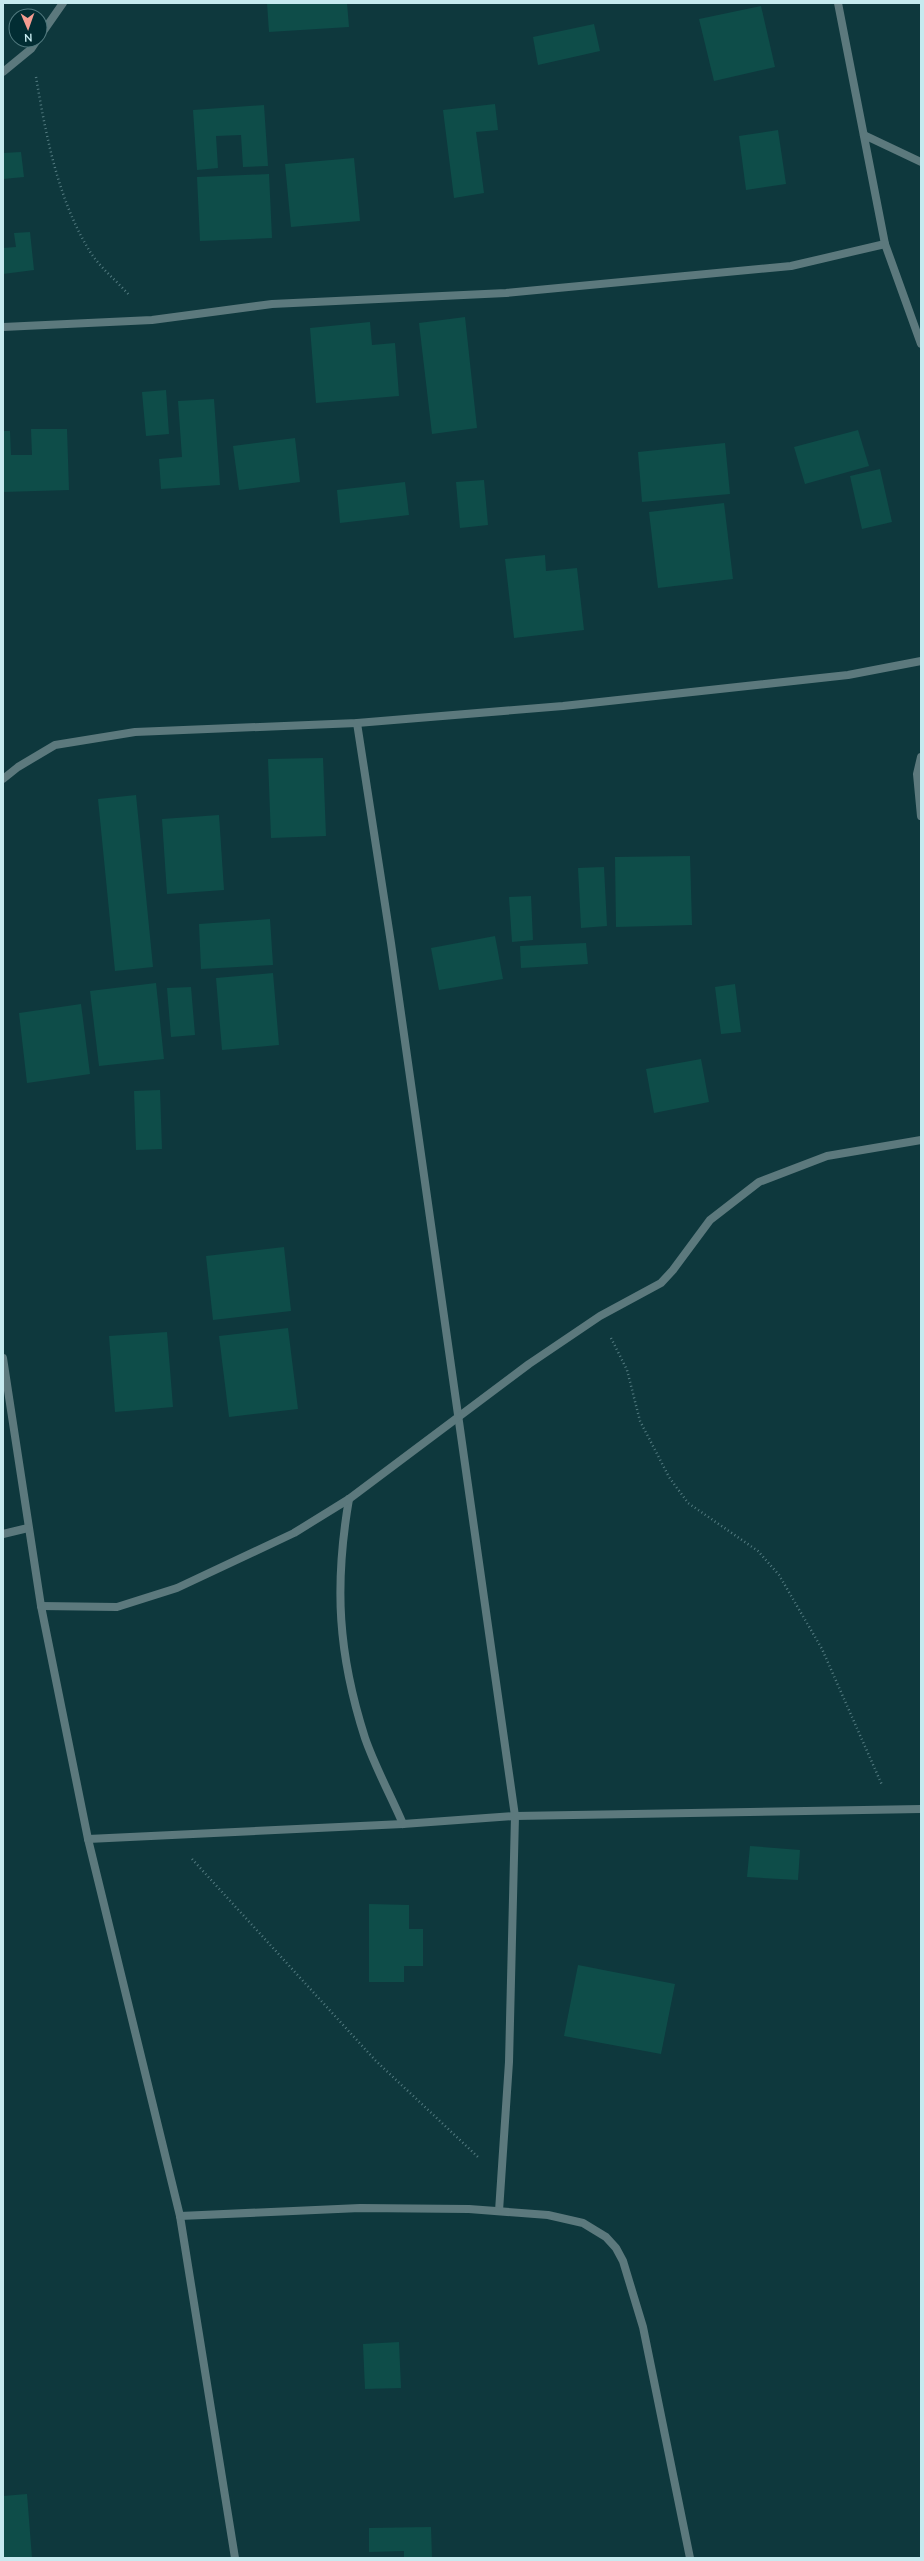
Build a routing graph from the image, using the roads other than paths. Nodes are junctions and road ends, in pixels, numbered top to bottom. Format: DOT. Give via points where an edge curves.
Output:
graph roads {
  1 [pos="63,3"];
  2 [pos="838,3"];
  3 [pos="48,25"];
  4 [pos="32,48"];
  5 [pos="3,72"];
  6 [pos="864,136"];
  7 [pos="921,162"];
  8 [pos="885,244"];
  9 [pos="3,327"];
  10 [pos="921,344"];
  11 [pos="921,661"];
  12 [pos="357,723"];
  13 [pos="921,757"];
  14 [pos="3,780"];
  15 [pos="921,816"];
  16 [pos="921,1140"];
  17 [pos="3,1358"];
  18 [pos="458,1418"];
  19 [pos="349,1499"];
  20 [pos="28,1528"];
  21 [pos="3,1534"];
  22 [pos="40,1606"];
  23 [pos="921,1809"];
  24 [pos="515,1816"];
  25 [pos="403,1824"];
  26 [pos="88,1839"];
  27 [pos="499,2211"];
  28 [pos="180,2216"];
  29 [pos="235,2558"];
  30 [pos="690,2558"];
  1 -- 3 [label="street"];
  2 -- 6 [label="street"];
  4 -- 5 [label="street"];
  6 -- 7 [label="street"];
  6 -- 8 [label="street"];
  8 -- 9 [label="street" via="791,266 506,293 272,304 152,320"];
  8 -- 10 [label="street"];
  11 -- 12 [label="street" via="848,675 563,706"];
  12 -- 14 [label="street" via="135,732 55,745 18,767"];
  12 -- 18 [label="street" via="391,943"];
  13 -- 15 [label="street" via="916,774"];
  16 -- 18 [label="street" via="827,1156 759,1182 710,1220 661,1282 600,1316 529,1364"];
  17 -- 20 [label="street"];
  18 -- 19 [label="street"];
  18 -- 24 [label="street"];
  19 -- 22 [label="street" via="294,1533 177,1588 117,1607"];
  19 -- 25 [label="street" via="341,1547 339,1607 345,1658 365,1738"];
  20 -- 21 [label="street"];
  20 -- 22 [label="street"];
  22 -- 26 [label="street"];
  23 -- 24 [label="street"];
  24 -- 25 [label="street"];
  24 -- 27 [label="street" via="509,2062"];
  25 -- 26 [label="street"];
  26 -- 28 [label="street"];
  27 -- 28 [label="street" via="360,2208"];
  27 -- 30 [label="street" via="548,2215 583,2223 606,2237 616,2248 623,2261 643,2327"];
  28 -- 29 [label="street"];
}
